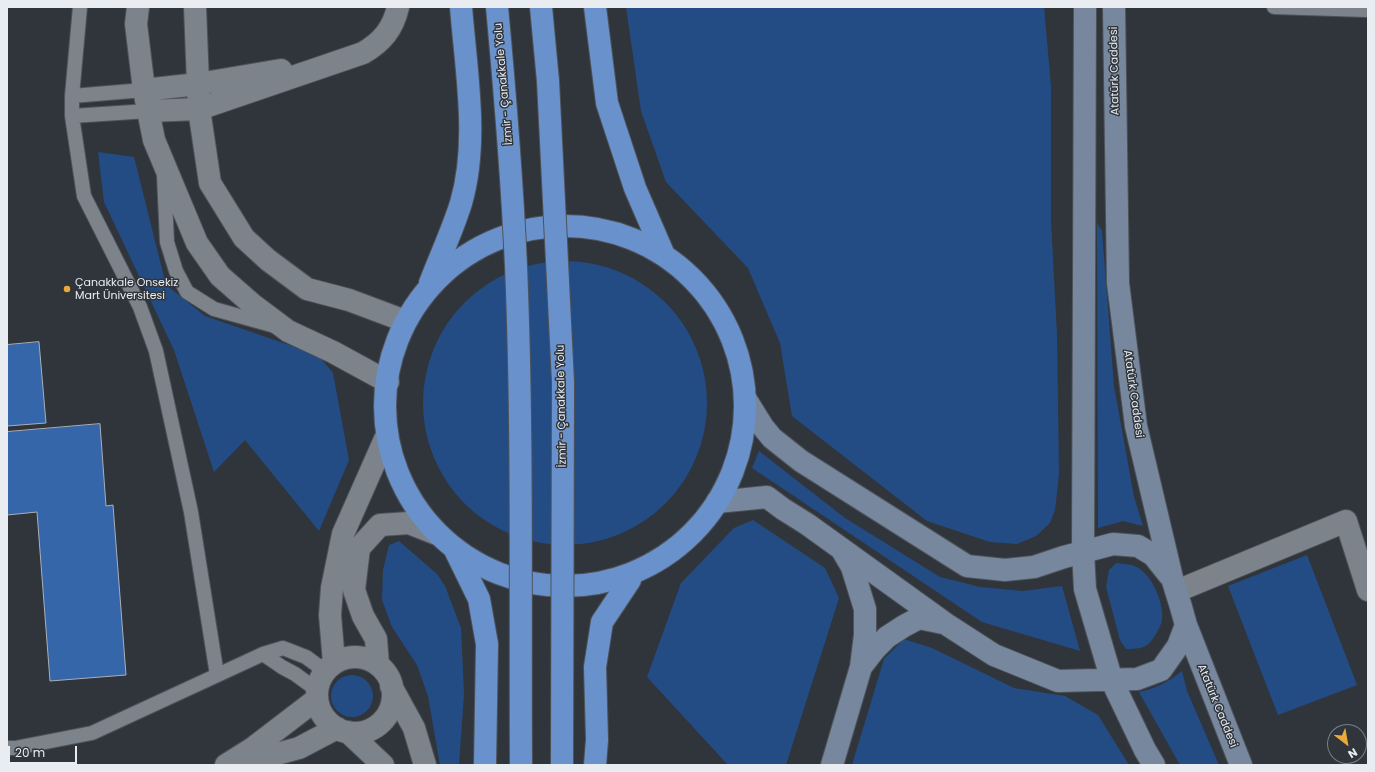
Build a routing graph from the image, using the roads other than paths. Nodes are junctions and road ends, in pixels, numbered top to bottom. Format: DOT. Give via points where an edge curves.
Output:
graph roads {
  1 [pos="80,7"];
  2 [pos="138,7"];
  3 [pos="195,7"];
  4 [pos="398,7"];
  5 [pos="461,7"];
  6 [pos="497,7"];
  7 [pos="541,7"];
  8 [pos="595,7"];
  9 [pos="1085,7"];
  10 [pos="1114,7"];
  11 [pos="1274,7"];
  12 [pos="1366,10"];
  13 [pos="353,58"];
  14 [pos="198,84"];
  15 [pos="144,90"];
  16 [pos="72,96"];
  17 [pos="199,109"];
  18 [pos="148,111"];
  19 [pos="72,116"];
  20 [pos="164,166"];
  21 [pos="664,255"];
  22 [pos="430,283"];
  23 [pos="405,321"];
  24 [pos="284,328"];
  25 [pos="388,382"];
  26 [pos="745,398"];
  27 [pos="385,439"];
  28 [pos="717,502"];
  29 [pos="437,534"];
  30 [pos="842,549"];
  31 [pos="455,550"];
  32 [pos="1082,552"];
  33 [pos="630,580"];
  34 [pos="1174,584"];
  35 [pos="1368,590"];
  36 [pos="946,624"];
  37 [pos="1186,625"];
  38 [pos="263,654"];
  39 [pos="378,665"];
  40 [pos="862,667"];
  41 [pos="217,675"];
  42 [pos="323,681"];
  43 [pos="1112,681"];
  44 [pos="391,686"];
  45 [pos="343,730"];
  46 [pos="7,748"];
  47 [pos="226,765"];
  48 [pos="236,765"];
  49 [pos="383,765"];
  50 [pos="425,765"];
  51 [pos="485,765"];
  52 [pos="521,765"];
  53 [pos="562,765"];
  54 [pos="595,765"];
  55 [pos="832,765"];
  56 [pos="1154,765"];
  57 [pos="1241,765"];
  1 -- 16 [label="lane"];
  2 -- 15 [label="street" via="136,24"];
  3 -- 14 [label="street"];
  4 -- 13 [label="street" via="389,31 382,40"];
  5 -- 22 [label="highway" via="470,113 469,163 461,203"];
  6 -- 52 [label="highway, İzmir - Çanakkale Yolu, bridge" via="507,110 520,387"];
  7 -- 53 [label="highway, İzmir - Çanakkale Yolu, bridge" via="548,81 563,382"];
  8 -- 21 [label="highway" via="607,103 635,188"];
  9 -- 32 [label="main road"];
  10 -- 34 [label="main road, Atatürk Caddesi" via="1118,283 1136,426"];
  11 -- 12 [label="lane"];
  13 -- 14 [label="street"];
  13 -- 17 [label="street"];
  14 -- 15 [label="street"];
  14 -- 17 [label="street"];
  15 -- 16 [label="lane"];
  15 -- 18 [label="street"];
  16 -- 19 [label="lane"];
  17 -- 18 [label="street"];
  17 -- 23 [label="street" via="210,183 244,238 307,289 349,300"];
  18 -- 19 [label="lane"];
  18 -- 20 [label="street" via="154,140"];
  19 -- 41 [label="lane" via="84,196 140,307 156,351 191,512"];
  20 -- 24 [label="street" via="197,243 220,276"];
  20 -- 24 [label="lane" via="167,242 176,271 187,292 214,310"];
  21 -- 22 [label="highway" via="616,233 563,226 511,234 463,257"];
  21 -- 26 [label="highway" via="706,293 734,342"];
  22 -- 23 [label="highway"];
  23 -- 25 [label="highway" via="393,349"];
  24 -- 25 [label="street"];
  25 -- 27 [label="highway"];
  26 -- 28 [label="highway" via="739,452"];
  26 -- 32 [label="main road" via="772,438 800,461 967,566 1005,570 1034,567"];
  27 -- 29 [label="highway" via="410,500"];
  27 -- 42 [label="street" via="343,534 332,588"];
  28 -- 30 [label="main road" via="766,497"];
  28 -- 33 [label="highway" via="694,531 663,558"];
  29 -- 31 [label="highway"];
  29 -- 39 [label="street" via="409,523 380,525 359,548 354,590 363,616 376,639"];
  30 -- 36 [label="main road"];
  30 -- 40 [label="main road" via="852,567 865,609"];
  31 -- 33 [label="highway" via="504,576 559,586"];
  31 -- 51 [label="highway" via="479,599 487,644"];
  32 -- 34 [label="main road" via="1113,544 1138,546 1153,555"];
  32 -- 43 [label="main road" via="1085,589"];
  33 -- 54 [label="highway" via="602,622 595,667"];
  34 -- 35 [label="street" via="1346,521"];
  34 -- 37 [label="main road, Atatürk Caddesi"];
  36 -- 40 [label="main road" via="918,618 887,637 875,648"];
  36 -- 43 [label="main road" via="994,655 1058,681"];
  37 -- 43 [label="main road" via="1178,646 1161,670 1137,679"];
  37 -- 57 [label="main road, Atatürk Caddesi"];
  38 -- 41 [label="lane"];
  38 -- 42 [label="lane" via="295,674"];
  38 -- 42 [label="lane" via="283,648 306,657"];
  39 -- 42 [label="street" via="368,659 344,658"];
  39 -- 44 [label="street" via="387,674"];
  40 -- 55 [label="main road"];
  41 -- 46 [label="lane" via="92,733"];
  42 -- 45 [label="street" via="320,711 327,721"];
  42 -- 47 [label="street" via="253,748"];
  43 -- 56 [label="main road"];
  44 -- 45 [label="street" via="389,710 382,720 373,728 361,732"];
  44 -- 50 [label="street" via="414,728"];
  45 -- 48 [label="street" via="299,748"];
  45 -- 49 [label="street"];
}
